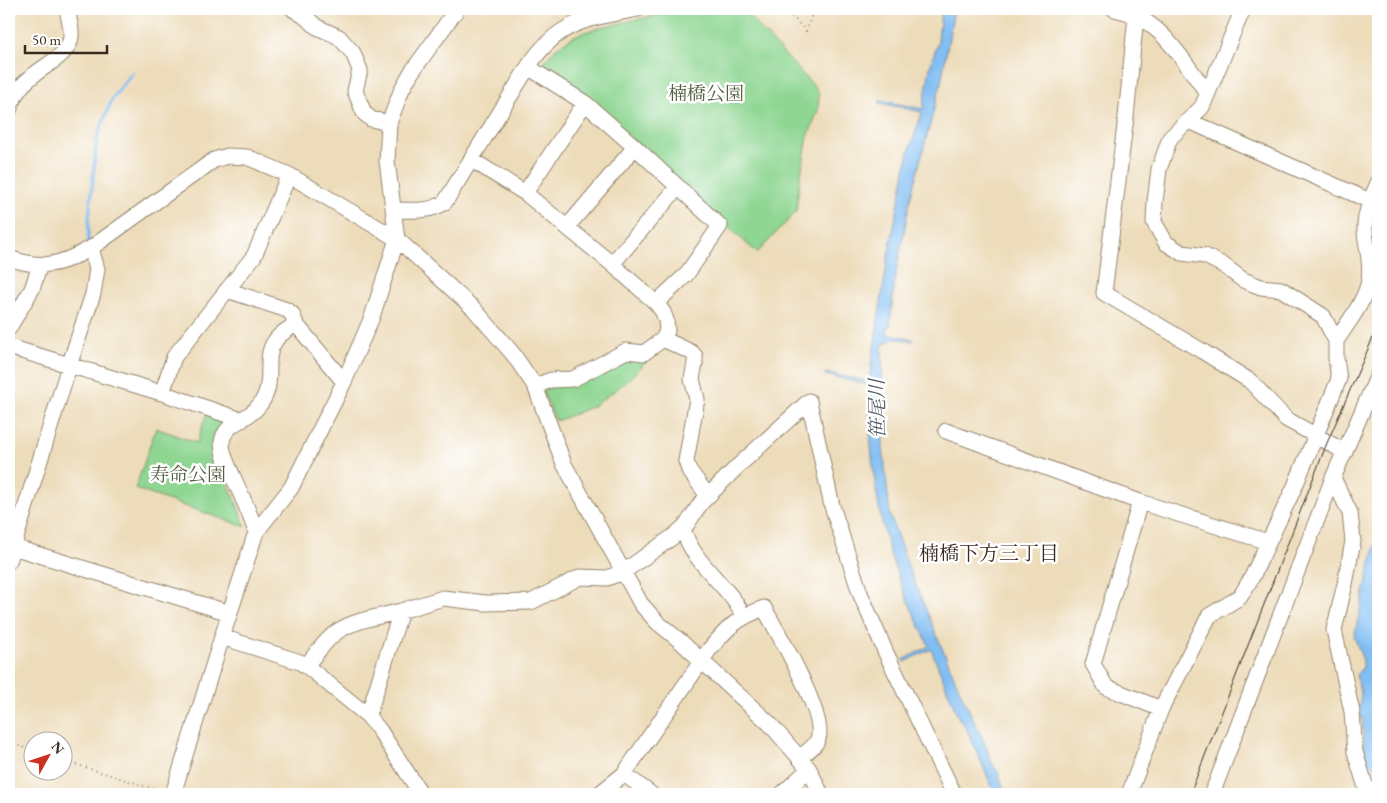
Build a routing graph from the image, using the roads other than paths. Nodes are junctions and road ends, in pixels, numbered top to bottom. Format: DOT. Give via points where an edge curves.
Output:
graph roads {
  1 [pos="67,9"];
  2 [pos="293,9"];
  3 [pos="457,9"];
  4 [pos="638,9"];
  5 [pos="1114,9"];
  6 [pos="1243,9"];
  7 [pos="1136,16"];
  8 [pos="528,67"];
  9 [pos="1207,92"];
  10 [pos="585,103"];
  11 [pos="9,111"];
  12 [pos="1189,121"];
  13 [pos="389,123"];
  14 [pos="635,147"];
  15 [pos="472,160"];
  16 [pos="289,175"];
  17 [pos="1378,183"];
  18 [pos="678,187"];
  19 [pos="525,193"];
  20 [pos="1370,201"];
  21 [pos="393,210"];
  22 [pos="567,227"];
  23 [pos="397,239"];
  24 [pos="91,248"];
  25 [pos="9,258"];
  26 [pos="612,264"];
  27 [pos="40,265"];
  28 [pos="227,290"];
  29 [pos="656,303"];
  30 [pos="296,324"];
  31 [pos="9,328"];
  32 [pos="663,339"];
  33 [pos="1336,341"];
  34 [pos="9,347"];
  35 [pos="65,365"];
  36 [pos="1378,375"];
  37 [pos="344,382"];
  38 [pos="535,386"];
  39 [pos="162,394"];
  40 [pos="242,420"];
  41 [pos="946,431"];
  42 [pos="1315,436"];
  43 [pos="1345,452"];
  44 [pos="1333,478"];
  45 [pos="708,496"];
  46 [pos="1140,502"];
  47 [pos="683,528"];
  48 [pos="256,532"];
  49 [pos="1268,542"];
  50 [pos="11,554"];
  51 [pos="623,572"];
  52 [pos="402,611"];
  53 [pos="230,613"];
  54 [pos="744,616"];
  55 [pos="222,637"];
  56 [pos="702,661"];
  57 [pos="306,666"];
  58 [pos="1161,710"];
  59 [pos="368,716"];
  60 [pos="799,758"];
  61 [pos="809,770"];
  62 [pos="624,774"];
  63 [pos="168,793"];
  64 [pos="421,794"];
  65 [pos="599,794"];
  66 [pos="651,794"];
  67 [pos="782,794"];
  68 [pos="820,794"];
  69 [pos="954,794"];
  70 [pos="1129,794"];
  71 [pos="1212,794"];
  72 [pos="1368,794"];
  1 -- 11 [label="street" via="72,35 69,45 28,79 19,89"];
  2 -- 13 [label="street" via="338,38 353,53 360,70 355,91 364,113 371,119"];
  3 -- 13 [label="street" via="411,73"];
  4 -- 8 [label="street" via="589,18 564,29 544,46"];
  5 -- 7 [label="street"];
  6 -- 9 [label="street"];
  7 -- 9 [label="street" via="1147,21 1179,52"];
  7 -- 42 [label="street" via="1104,293 1250,381 1286,420"];
  8 -- 10 [label="street"];
  8 -- 15 [label="street"];
  9 -- 12 [label="street" via="1202,107"];
  10 -- 14 [label="street"];
  10 -- 19 [label="street"];
  12 -- 20 [label="street"];
  12 -- 33 [label="street" via="1170,138 1159,170 1154,222 1166,242 1182,253 1204,256 1223,265 1261,288 1280,289 1323,316"];
  13 -- 21 [label="street" via="387,160"];
  14 -- 18 [label="street"];
  14 -- 22 [label="street"];
  15 -- 19 [label="street"];
  15 -- 21 [label="street" via="446,202 437,208"];
  16 -- 23 [label="street"];
  16 -- 24 [label="street" via="247,157 228,156 214,160"];
  16 -- 28 [label="street" via="254,256"];
  17 -- 20 [label="street"];
  18 -- 26 [label="street"];
  18 -- 29 [label="street" via="720,226 686,275"];
  19 -- 22 [label="street"];
  20 -- 33 [label="street" via="1365,229 1369,280 1361,302"];
  21 -- 23 [label="street"];
  22 -- 26 [label="street"];
  23 -- 37 [label="street" via="372,316"];
  23 -- 38 [label="street" via="474,309"];
  24 -- 27 [label="street" via="71,259"];
  24 -- 35 [label="street" via="97,269 93,294"];
  25 -- 27 [label="street"];
  26 -- 29 [label="street"];
  27 -- 31 [label="street" via="32,289"];
  28 -- 30 [label="street" via="288,310"];
  28 -- 39 [label="street" via="174,357"];
  29 -- 32 [label="street" via="666,320 667,331"];
  30 -- 37 [label="street"];
  30 -- 40 [label="street" via="274,341 270,350 266,395 256,410"];
  32 -- 38 [label="street" via="644,353 626,351 573,379 551,380"];
  32 -- 45 [label="street" via="695,356 692,379 697,399 686,461"];
  33 -- 42 [label="street" via="1339,379"];
  34 -- 35 [label="street"];
  35 -- 39 [label="street"];
  35 -- 50 [label="street"];
  36 -- 43 [label="street"];
  37 -- 48 [label="street" via="291,488"];
  38 -- 51 [label="street" via="564,464"];
  39 -- 40 [label="street"];
  40 -- 48 [label="street" via="226,431 222,440 223,450"];
  41 -- 46 [label="street"];
  42 -- 43 [label="street"];
  42 -- 49 [label="street"];
  43 -- 44 [label="street"];
  44 -- 71 [label="street"];
  44 -- 72 [label="street" via="1350,513 1353,541 1334,630 1352,712 1355,752"];
  45 -- 47 [label="street"];
  45 -- 69 [label="street" via="809,401 832,506 860,593"];
  46 -- 49 [label="street"];
  46 -- 58 [label="street" via="1093,664 1106,687"];
  47 -- 51 [label="street"];
  47 -- 54 [label="street" via="693,552"];
  48 -- 53 [label="street"];
  49 -- 58 [label="street" via="1240,597 1209,616"];
  50 -- 53 [label="street"];
  51 -- 52 [label="street" via="608,578 580,577 531,602 486,603 444,598"];
  51 -- 56 [label="street" via="641,604"];
  52 -- 57 [label="street" via="352,624 338,632"];
  52 -- 59 [label="street"];
  53 -- 55 [label="street"];
  54 -- 56 [label="street" via="723,632"];
  54 -- 60 [label="street" via="764,608 801,677 817,720 818,737"];
  55 -- 57 [label="street"];
  55 -- 63 [label="street"];
  56 -- 60 [label="street" via="770,724"];
  56 -- 62 [label="street"];
  57 -- 59 [label="street"];
  58 -- 70 [label="street"];
  59 -- 64 [label="street"];
  60 -- 61 [label="street"];
  61 -- 67 [label="street"];
  61 -- 68 [label="street"];
  62 -- 65 [label="street"];
  62 -- 66 [label="street"];
}
